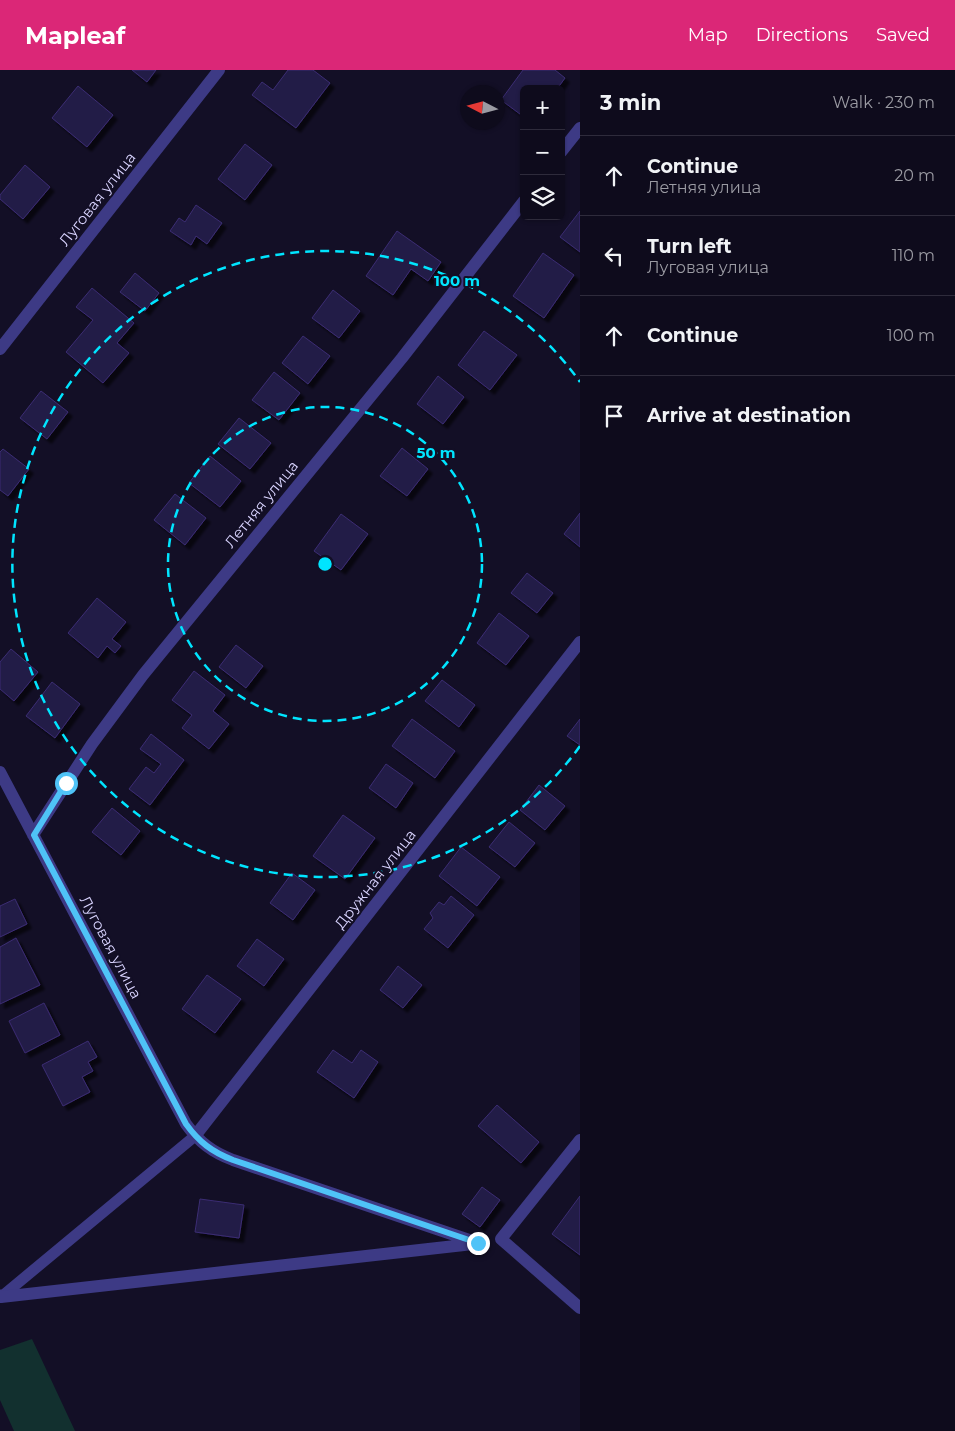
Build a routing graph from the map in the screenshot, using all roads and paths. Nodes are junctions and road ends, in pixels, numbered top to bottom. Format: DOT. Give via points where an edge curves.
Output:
graph roads {
  1 [pos="219,70"];
  2 [pos="580,128"];
  3 [pos="565,147"];
  4 [pos="520,206"];
  5 [pos="0,349"];
  6 [pos="580,642"];
  7 [pos="0,772"];
  8 [pos="34,835"];
  9 [pos="195,1136"];
  10 [pos="580,1140"];
  11 [pos="1,1295"];
  12 [pos="580,1308"];
  1 -- 5 [label="street, Луговая улица"];
  2 -- 3 [label="street"];
  4 -- 8 [label="street, Летняя улица" via="402,358 143,676 92,744"];
  6 -- 9 [label="street, Дружная улица"];
  7 -- 8 [label="street, Луговая улица"];
  8 -- 9 [label="street, Луговая улица"];
  9 -- 11 [label="lane"];
  9 -- 11 [label="street, Луговая улица" via="217,1154 478,1243"];
  10 -- 12 [label="street" via="502,1239"];
}
